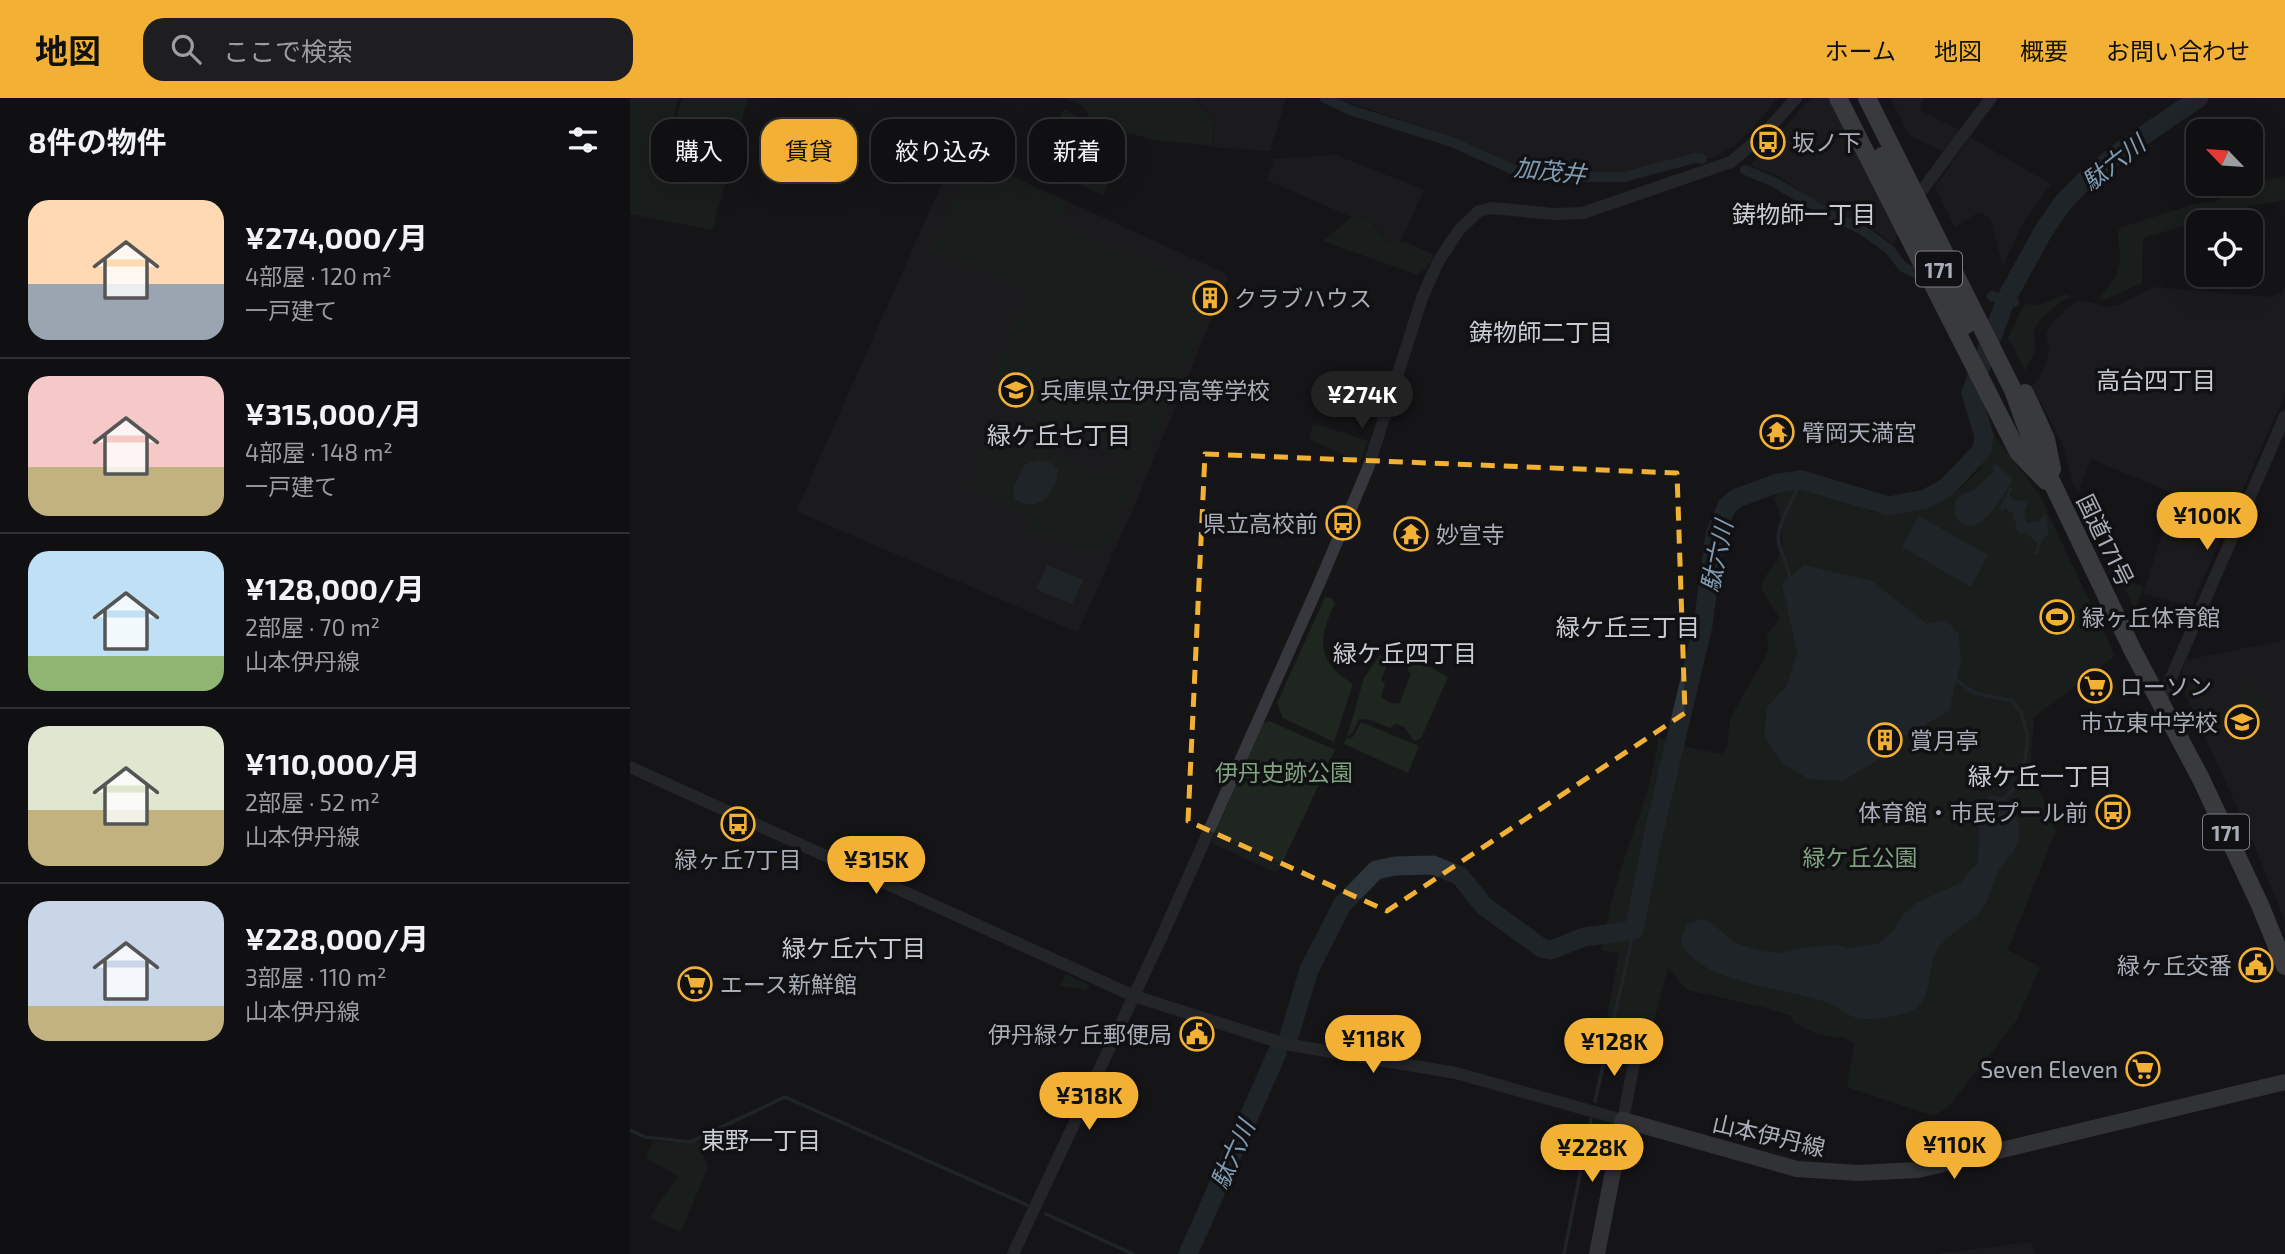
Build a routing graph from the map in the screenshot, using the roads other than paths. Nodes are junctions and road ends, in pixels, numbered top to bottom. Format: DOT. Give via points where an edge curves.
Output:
graph roads {
  1 [pos="1796,98"];
  2 [pos="1838,98"];
  3 [pos="1853,98"];
  4 [pos="1867,98"];
  5 [pos="1880,98"];
  6 [pos="1991,98"];
  7 [pos="1923,189"];
  8 [pos="2285,416"];
  9 [pos="2030,438"];
  10 [pos="2056,492"];
  11 [pos="2161,701"];
  12 [pos="630,767"];
  13 [pos="2285,966"];
  14 [pos="1134,996"];
  15 [pos="1638,1042"];
  16 [pos="2285,1082"];
  17 [pos="1623,1120"];
  18 [pos="1013,1254"];
  19 [pos="1597,1254"];
  1 -- 14 [label="street" via="1731,162 1583,213 1479,211 1459,230 1426,288 1368,468 1319,584"];
  2 -- 10 [label="highway, 171" via="2018,452"];
  3 -- 9 [label="highway, 国道171号 / 171" via="2001,397"];
  4 -- 9 [label="highway, 国道171号 / 171" via="2013,390"];
  5 -- 7 [label="highway, 171"];
  6 -- 7 [label="street"];
  7 -- 10 [label="highway, 171" via="2046,439"];
  8 -- 11 [label="street"];
  9 -- 10 [label="highway, 国道171号 / 171"];
  10 -- 11 [label="highway, 国道171号 / 171"];
  11 -- 13 [label="highway, 国道171号 / 171"];
  12 -- 14 [label="street"];
  14 -- 17 [label="street" via="1285,1044 1456,1073"];
  14 -- 18 [label="street"];
  15 -- 17 [label="street"];
  16 -- 17 [label="main road, 山本伊丹線" via="1918,1170 1797,1169"];
  17 -- 19 [label="main road"];
}
